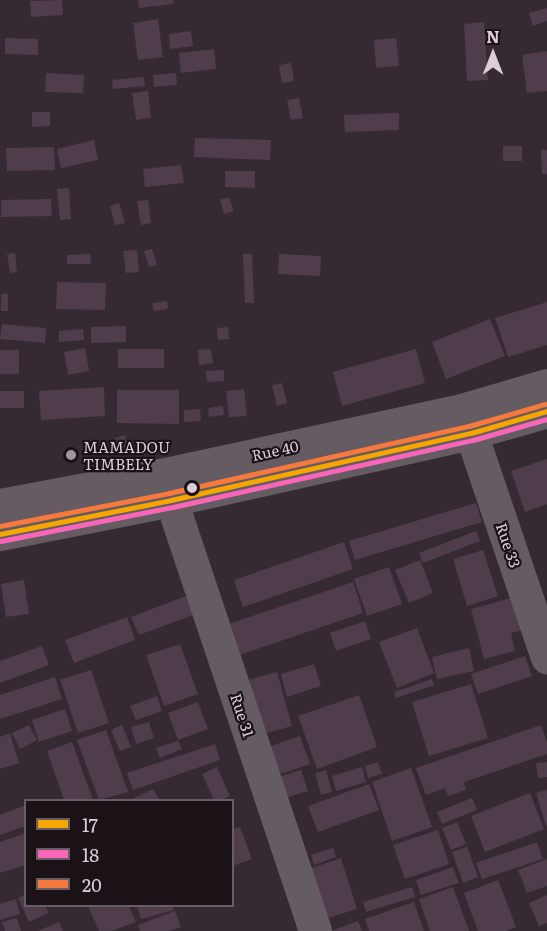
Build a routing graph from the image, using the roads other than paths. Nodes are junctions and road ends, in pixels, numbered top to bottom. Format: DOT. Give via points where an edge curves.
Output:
graph roads {
  1 [pos="547,385"];
  2 [pos="547,411"];
  3 [pos="471,433"];
  4 [pos="171,500"];
  5 [pos="0,505"];
  6 [pos="0,534"];
  7 [pos="547,658"];
  8 [pos="315,931"];
  1 -- 5 [label="main road, Rue 40" via="438,415"];
  2 -- 3 [label="main road, Rue 40"];
  3 -- 4 [label="main road, Rue 40"];
  3 -- 7 [label="main road, Rue 33"];
  4 -- 6 [label="main road, Rue 40"];
  4 -- 8 [label="main road, Rue 31"];
}
